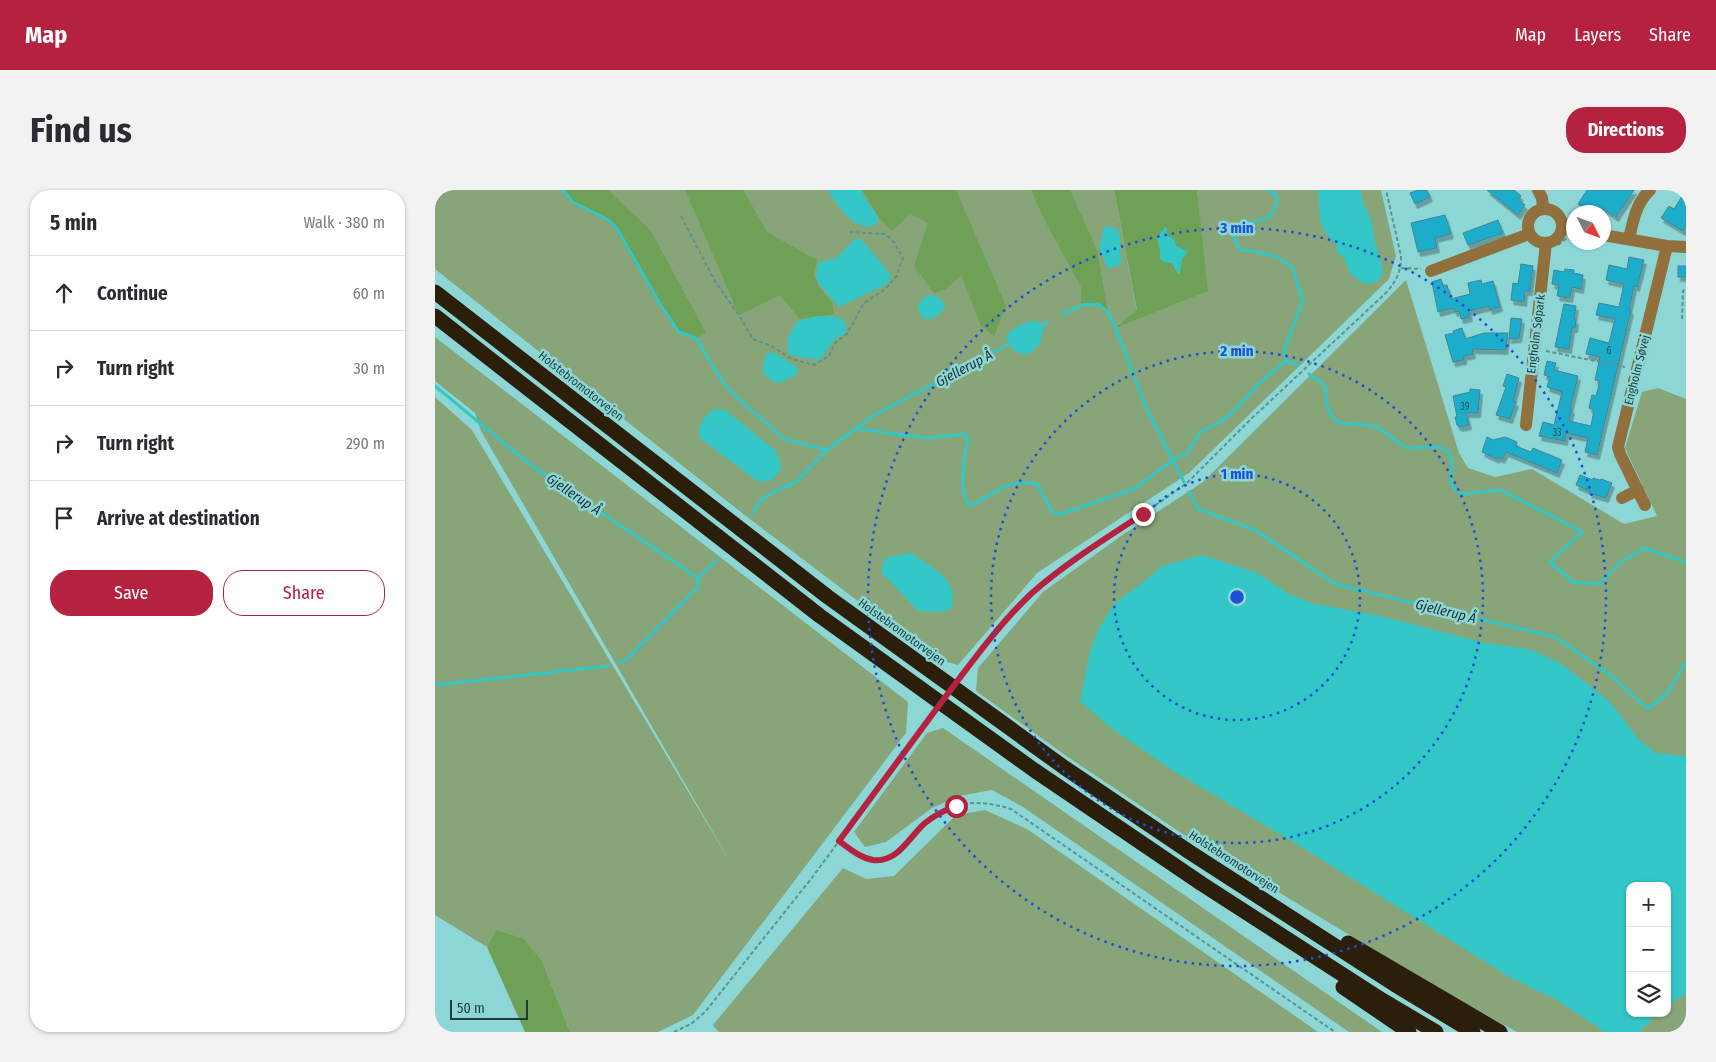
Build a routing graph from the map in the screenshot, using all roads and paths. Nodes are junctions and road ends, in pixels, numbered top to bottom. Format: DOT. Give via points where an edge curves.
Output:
graph roads {
  1 [pos="1386,190"];
  2 [pos="1538,190"];
  3 [pos="1650,190"];
  4 [pos="1543,208"];
  5 [pos="681,216"];
  6 [pos="1566,223"];
  7 [pos="1566,225"];
  8 [pos="850,232"];
  9 [pos="1529,234"];
  10 [pos="1611,236"];
  11 [pos="1629,239"];
  12 [pos="1546,243"];
  13 [pos="1667,246"];
  14 [pos="1686,246"];
  15 [pos="1401,268"];
  16 [pos="1431,271"];
  17 [pos="1686,288"];
  18 [pos="435,292"];
  19 [pos="435,316"];
  20 [pos="1682,318"];
  21 [pos="1534,349"];
  22 [pos="1637,370"];
  23 [pos="1526,425"];
  24 [pos="1638,490"];
  25 [pos="1622,498"];
  26 [pos="1645,505"];
  27 [pos="839,841"];
  28 [pos="1191,853"];
  29 [pos="1202,884"];
  30 [pos="674,1032"];
  31 [pos="1335,1032"];
  32 [pos="1409,1032"];
  33 [pos="1436,1032"];
  34 [pos="1473,1032"];
  35 [pos="1500,1032"];
  1 -- 15 [label="path"];
  2 -- 4 [label="street"];
  3 -- 11 [label="street" via="1634,215"];
  4 -- 6 [label="street" via="1553,211"];
  4 -- 9 [label="street" via="1529,217"];
  5 -- 8 [label="path" via="716,283 753,339 792,359 814,366 829,356 835,343 847,334 864,303 884,290 896,277 903,258 885,234"];
  7 -- 12 [label="street" via="1557,238"];
  9 -- 12 [label="street" via="1536,241"];
  9 -- 16 [label="street"];
  10 -- 11 [label="street"];
  11 -- 13 [label="street"];
  12 -- 21 [label="street, Engholm Søpark"];
  13 -- 14 [label="street"];
  13 -- 22 [label="street, Engholm Søvej"];
  15 -- 16 [label="path"];
  15 -- 27 [label="path, bridge" via="1388,291 1187,483 1046,582 1002,624"];
  17 -- 20 [label="path" via="1683,291"];
  18 -- 28 [label="highway, Holstebromotorvejen" via="828,597 1065,768"];
  19 -- 29 [label="highway" via="820,616 1034,770"];
  21 -- 22 [label="path"];
  21 -- 23 [label="street, Engholm Søpark"];
  22 -- 24 [label="street, Engholm Søvej" via="1618,447"];
  24 -- 25 [label="street"];
  24 -- 26 [label="street, Engholm Søvej"];
  27 -- 30 [label="path" via="705,1012"];
  27 -- 31 [label="path" via="863,857 883,860 900,851 924,824 956,806 975,802 1011,809"];
  28 -- 34 [label="highway, Holstebromotorvejen"];
  28 -- 35 [label="highway" via="1236,875"];
  29 -- 32 [label="highway"];
  29 -- 33 [label="highway"];
}
